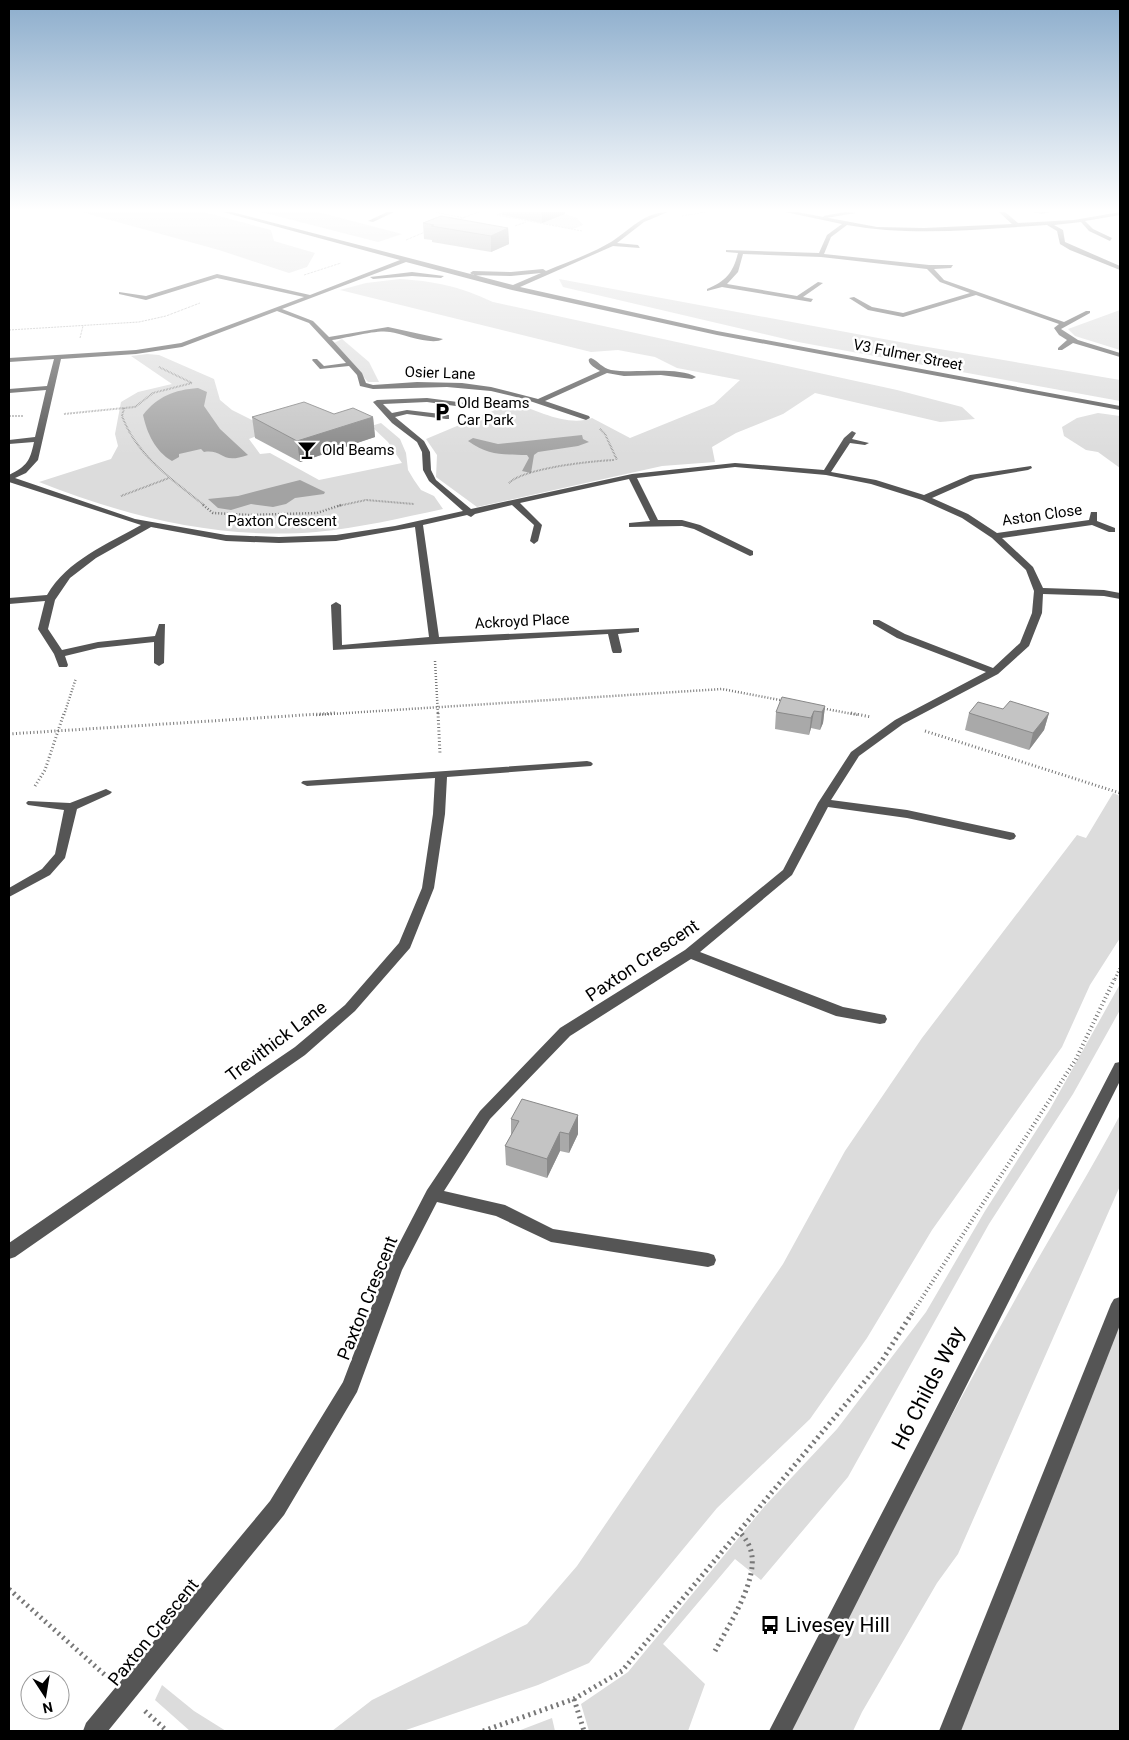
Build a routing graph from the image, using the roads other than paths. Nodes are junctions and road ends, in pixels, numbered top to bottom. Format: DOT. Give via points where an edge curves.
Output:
graph roads {
  1 [pos="122,293"];
  2 [pos="161,293"];
  3 [pos="295,293"];
  4 [pos="316,293"];
  5 [pos="536,293"];
  6 [pos="771,293"];
  7 [pos="806,293"];
  8 [pos="976,293"];
  9 [pos="308,296"];
  10 [pos="146,298"];
  11 [pos="799,298"];
  12 [pos="852,298"];
  13 [pos="811,300"];
  14 [pos="165,302"];
  15 [pos="276,309"];
  16 [pos="1088,312"];
  17 [pos="903,315"];
  18 [pos="918,318"];
  19 [pos="1064,324"];
  20 [pos="328,339"];
  21 [pos="440,339"];
  22 [pos="1072,340"];
  23 [pos="1060,349"];
  24 [pos="1120,355"];
  25 [pos="58,356"];
  26 [pos="9,360"];
  27 [pos="315,360"];
  28 [pos="591,360"];
  29 [pos="351,364"];
  30 [pos="322,368"];
  31 [pos="606,371"];
  32 [pos="327,376"];
  33 [pos="692,377"];
  34 [pos="51,388"];
  35 [pos="9,391"];
  36 [pos="538,402"];
  37 [pos="470,406"];
  38 [pos="1120,408"];
  39 [pos="390,416"];
  40 [pos="446,417"];
  41 [pos="586,418"];
  42 [pos="39,440"];
  43 [pos="9,442"];
  44 [pos="865,443"];
  45 [pos="1028,468"];
  46 [pos="1008,471"];
  47 [pos="826,473"];
  48 [pos="632,476"];
  49 [pos="9,479"];
  50 [pos="1022,480"];
  51 [pos="924,498"];
  52 [pos="515,503"];
  53 [pos="471,514"];
  54 [pos="655,523"];
  55 [pos="419,524"];
  56 [pos="148,525"];
  57 [pos="632,525"];
  58 [pos="1112,530"];
  59 [pos="995,536"];
  60 [pos="534,541"];
  61 [pos="750,553"];
  62 [pos="1040,591"];
  63 [pos="1120,596"];
  64 [pos="50,598"];
  65 [pos="9,600"];
  66 [pos="336,605"];
  67 [pos="876,622"];
  68 [pos="162,626"];
  69 [pos="636,630"];
  70 [pos="612,631"];
  71 [pos="159,640"];
  72 [pos="434,640"];
  73 [pos="617,651"];
  74 [pos="59,654"];
  75 [pos="159,663"];
  76 [pos="63,665"];
  77 [pos="994,672"];
  78 [pos="587,764"];
  79 [pos="441,773"];
  80 [pos="307,783"];
  81 [pos="106,792"];
  82 [pos="824,802"];
  83 [pos="32,803"];
  84 [pos="71,807"];
  85 [pos="1010,836"];
  86 [pos="9,893"];
  87 [pos="690,953"];
  88 [pos="880,1019"];
  89 [pos="1120,1067"];
  90 [pos="433,1195"];
  91 [pos="9,1252"];
  92 [pos="708,1260"];
  93 [pos="1120,1304"];
  94 [pos="94,1731"];
  95 [pos="780,1731"];
  96 [pos="950,1731"];
  1 -- 10 [label="street"];
  2 -- 10 [label="street"];
  3 -- 9 [label="street"];
  4 -- 9 [label="street"];
  5 -- 38 [label="street, V3 Fulmer Street" via="717,333"];
  6 -- 11 [label="street"];
  7 -- 11 [label="street"];
  8 -- 17 [label="street"];
  8 -- 19 [label="street"];
  9 -- 15 [label="street"];
  10 -- 14 [label="street"];
  11 -- 13 [label="street"];
  12 -- 17 [label="street" via="870,309"];
  15 -- 20 [label="street, Osier Lane" via="311,322"];
  15 -- 25 [label="street" via="182,344 136,352"];
  16 -- 19 [label="street"];
  17 -- 18 [label="street"];
  19 -- 22 [label="street" via="1057,328 1060,334"];
  20 -- 21 [label="street" via="388,327 419,337"];
  20 -- 29 [label="street, Osier Lane"];
  22 -- 23 [label="street"];
  22 -- 24 [label="street"];
  25 -- 26 [label="street"];
  25 -- 34 [label="street"];
  27 -- 30 [label="street"];
  28 -- 31 [label="street"];
  29 -- 30 [label="street"];
  29 -- 36 [label="street, Osier Lane" via="360,374 363,384 372,387 464,385"];
  30 -- 32 [label="street"];
  31 -- 33 [label="street"];
  31 -- 36 [label="street"];
  34 -- 35 [label="street"];
  34 -- 42 [label="street"];
  36 -- 41 [label="street, Osier Lane"];
  37 -- 39 [label="street" via="427,400 377,402"];
  39 -- 40 [label="street" via="407,412"];
  39 -- 53 [label="street" via="420,441 433,481"];
  42 -- 43 [label="street"];
  42 -- 49 [label="street" via="34,460"];
  44 -- 47 [label="street" via="850,437"];
  45 -- 46 [label="street"];
  46 -- 50 [label="street"];
  46 -- 51 [label="street" via="973,477"];
  47 -- 48 [label="street, Paxton Crescent" via="735,466"];
  47 -- 51 [label="street, Paxton Crescent" via="873,482"];
  48 -- 52 [label="street, Paxton Crescent"];
  48 -- 54 [label="street"];
  49 -- 56 [label="street, Paxton Crescent"];
  51 -- 59 [label="street, Paxton Crescent" via="965,516"];
  52 -- 53 [label="street, Paxton Crescent"];
  52 -- 60 [label="street" via="538,525"];
  53 -- 55 [label="street, Paxton Crescent"];
  54 -- 57 [label="street"];
  54 -- 61 [label="street" via="682,522"];
  55 -- 56 [label="street, Paxton Crescent" via="336,538 279,540 226,538"];
  55 -- 72 [label="street"];
  56 -- 64 [label="street" via="93,556 63,579"];
  58 -- 59 [label="street, Aston Close" via="1094,518"];
  59 -- 62 [label="street, Paxton Crescent" via="1030,569"];
  62 -- 63 [label="street"];
  62 -- 77 [label="street, Paxton Crescent" via="1037,613 1025,644"];
  64 -- 65 [label="street"];
  64 -- 74 [label="street" via="43,629"];
  66 -- 72 [label="street, Ackroyd Place" via="337,648"];
  67 -- 77 [label="street" via="900,636"];
  68 -- 71 [label="street"];
  69 -- 70 [label="street, Ackroyd Place"];
  70 -- 72 [label="street, Ackroyd Place"];
  70 -- 73 [label="street"];
  71 -- 74 [label="street" via="98,645"];
  71 -- 75 [label="street"];
  74 -- 76 [label="street"];
  77 -- 82 [label="street, Paxton Crescent" via="899,722 854,754"];
  78 -- 79 [label="street"];
  79 -- 80 [label="street"];
  79 -- 91 [label="street, Trevithick Lane" via="440,814 428,888 405,945 350,1008 300,1052"];
  81 -- 84 [label="street"];
  82 -- 85 [label="street" via="907,814"];
  82 -- 87 [label="street, Paxton Crescent" via="788,872"];
  83 -- 84 [label="street"];
  84 -- 86 [label="street" via="61,855 46,872"];
  87 -- 88 [label="street" via="841,1012"];
  87 -- 90 [label="street, Paxton Crescent" via="565,1032 485,1115"];
  89 -- 95 [label="street, H6 Childs Way"];
  90 -- 92 [label="street" via="499,1210 552,1235"];
  90 -- 94 [label="street, Paxton Crescent" via="394,1269 351,1386 277,1508"];
  93 -- 96 [label="street"];
}
